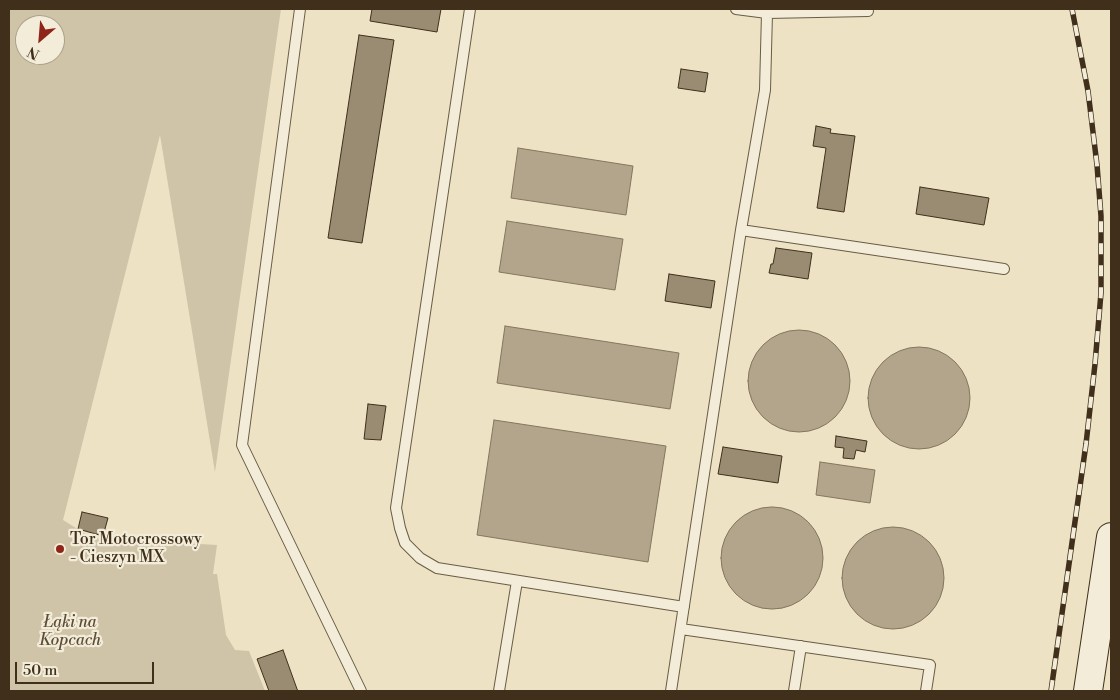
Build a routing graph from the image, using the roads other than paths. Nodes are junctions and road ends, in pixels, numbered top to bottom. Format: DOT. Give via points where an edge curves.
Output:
graph roads {
  1 [pos="300,9"];
  2 [pos="470,9"];
  3 [pos="736,9"];
  4 [pos="868,11"];
  5 [pos="768,13"];
  6 [pos="741,230"];
  7 [pos="1004,269"];
  8 [pos="1111,537"];
  9 [pos="517,582"];
  10 [pos="684,607"];
  11 [pos="680,629"];
  12 [pos="801,646"];
  13 [pos="360,691"];
  14 [pos="499,691"];
  15 [pos="671,691"];
  16 [pos="794,691"];
  17 [pos="926,691"];
  18 [pos="1088,691"];
  1 -- 13 [label="lane" via="242,445"];
  2 -- 9 [label="lane" via="396,508 406,543 420,558 437,568"];
  3 -- 5 [label="lane"];
  4 -- 5 [label="lane"];
  5 -- 6 [label="lane" via="765,90"];
  6 -- 7 [label="lane"];
  6 -- 10 [label="lane"];
  8 -- 18 [label="street"];
  9 -- 10 [label="lane"];
  9 -- 14 [label="lane"];
  10 -- 11 [label="lane"];
  11 -- 12 [label="lane"];
  11 -- 15 [label="lane"];
  12 -- 16 [label="lane"];
  12 -- 17 [label="lane" via="930,665"];
}
